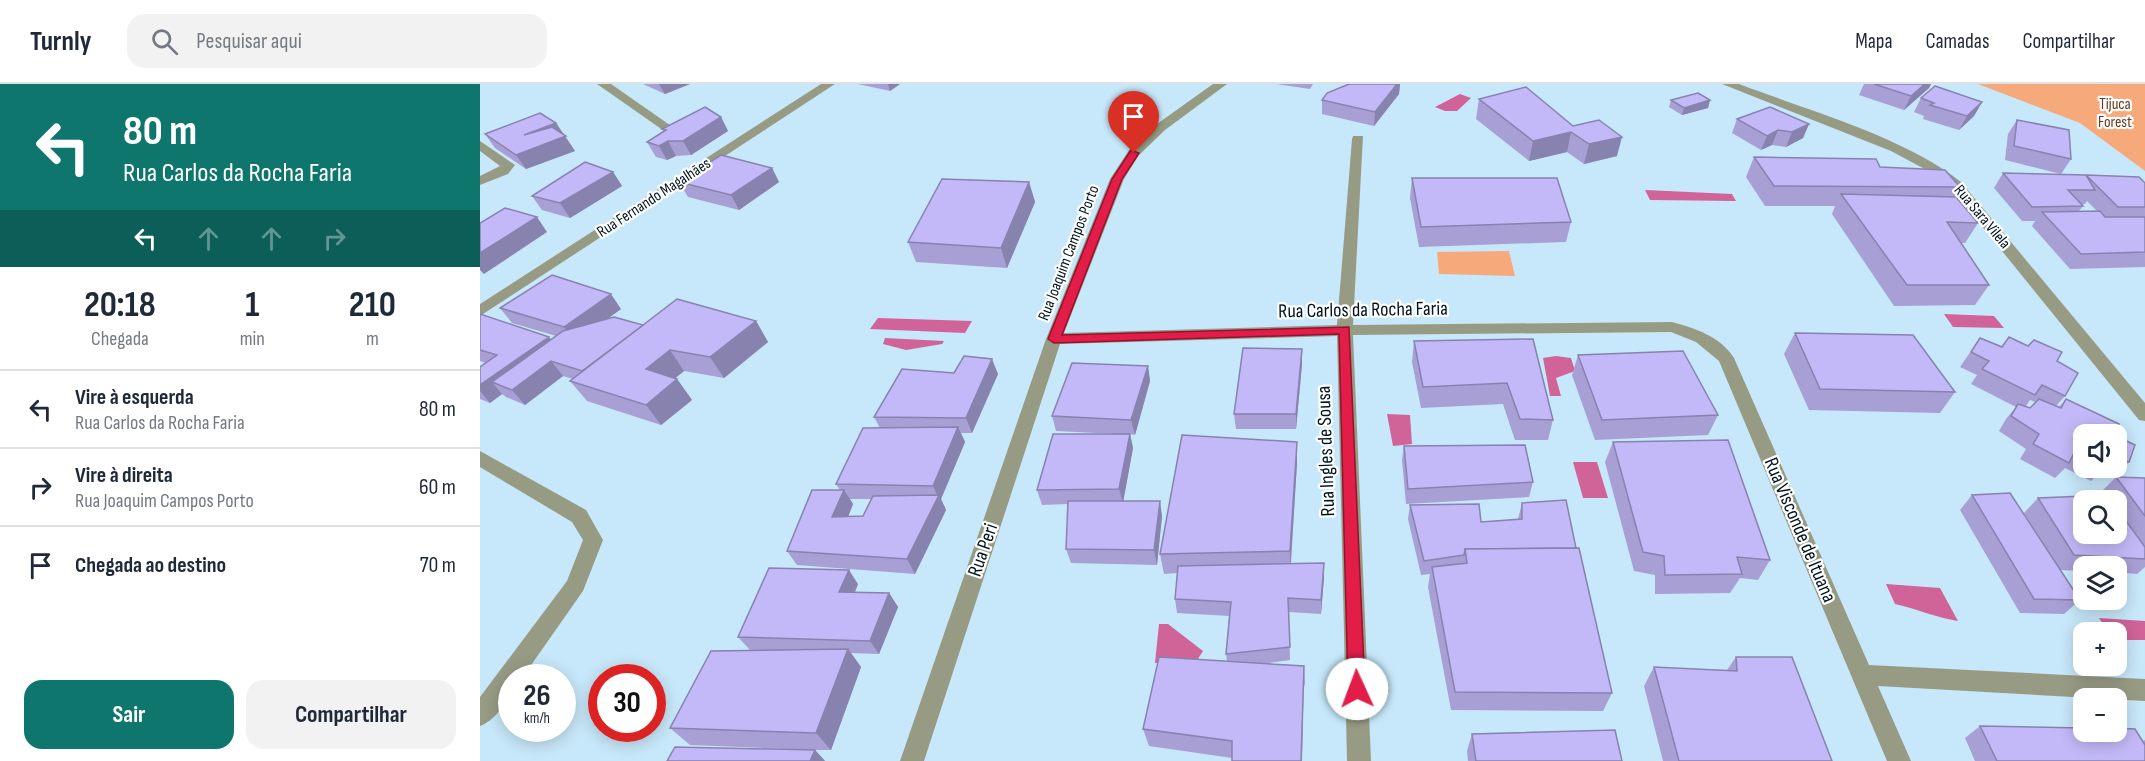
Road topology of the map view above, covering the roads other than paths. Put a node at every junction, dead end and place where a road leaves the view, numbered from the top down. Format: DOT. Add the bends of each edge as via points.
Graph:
graph roads {
  1 [pos="605,84"];
  2 [pos="829,84"];
  3 [pos="1221,84"];
  4 [pos="1728,84"];
  5 [pos="671,130"];
  6 [pos="1358,140"];
  7 [pos="480,146"];
  8 [pos="480,181"];
  9 [pos="480,311"];
  10 [pos="1672,327"];
  11 [pos="1345,330"];
  12 [pos="1054,339"];
  13 [pos="2145,415"];
  14 [pos="480,459"];
  15 [pos="1862,675"];
  16 [pos="2145,690"];
  17 [pos="480,715"];
  18 [pos="912,761"];
  19 [pos="1359,761"];
  20 [pos="1899,761"];
  1 -- 5 [label="street"];
  2 -- 9 [label="street, Rua Fernando Magalhães"];
  3 -- 12 [label="street, Rua Joaquim Campos Porto" via="1161,127 1134,153 1117,179"];
  4 -- 13 [label="street, Rua Sara Vilela" via="1896,148 1939,171 1956,185"];
  6 -- 11 [label="street, Rua Ingles de Sousa"];
  7 -- 8 [label="street" via="508,165"];
  10 -- 11 [label="street, Rua Carlos da Rocha Faria"];
  10 -- 15 [label="street, Rua Visconde de Ituana" via="1713,343 1726,358"];
  11 -- 12 [label="street, Rua Carlos da Rocha Faria"];
  11 -- 19 [label="street, Rua Ingles de Sousa"];
  12 -- 18 [label="street, Rua Peri"];
  14 -- 17 [label="street" via="579,516 593,540 576,585"];
  15 -- 16 [label="street"];
  15 -- 20 [label="street, Rua Visconde de Ituana"];
}
